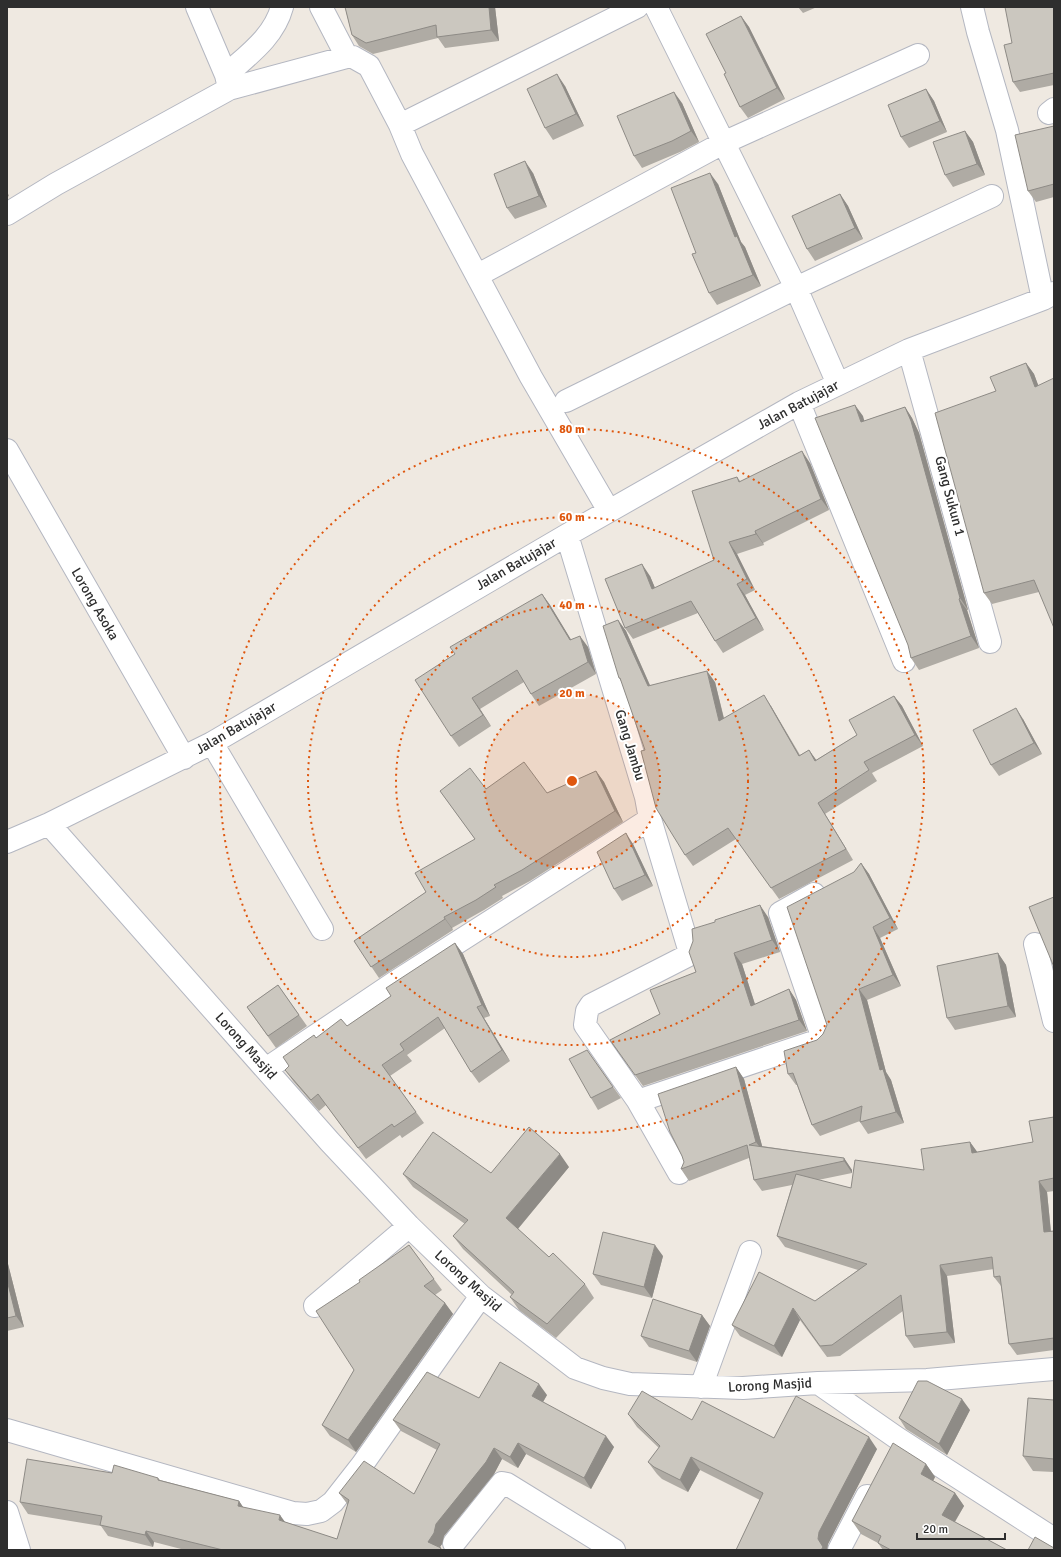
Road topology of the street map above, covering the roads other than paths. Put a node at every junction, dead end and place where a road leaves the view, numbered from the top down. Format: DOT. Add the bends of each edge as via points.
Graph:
graph roads {
  1 [pos="197,7"];
  2 [pos="282,7"];
  3 [pos="321,7"];
  4 [pos="637,7"];
  5 [pos="656,7"];
  6 [pos="972,7"];
  7 [pos="918,56"];
  8 [pos="347,57"];
  9 [pos="227,82"];
  10 [pos="400,125"];
  11 [pos="723,143"];
  12 [pos="992,196"];
  13 [pos="7,214"];
  14 [pos="478,275"];
  15 [pos="796,288"];
  16 [pos="1049,296"];
  17 [pos="909,350"];
  18 [pos="838,384"];
  19 [pos="566,401"];
  20 [pos="799,403"];
  21 [pos="7,450"];
  22 [pos="609,512"];
  23 [pos="567,535"];
  24 [pos="990,642"];
  25 [pos="904,661"];
  26 [pos="212,743"];
  27 [pos="184,758"];
  28 [pos="650,818"];
  29 [pos="49,824"];
  30 [pos="7,842"];
  31 [pos="829,886"];
  32 [pos="322,929"];
  33 [pos="1036,944"];
  34 [pos="1054,1021"];
  35 [pos="266,1068"];
  36 [pos="638,1101"];
  37 [pos="679,1173"];
  38 [pos="409,1226"];
  39 [pos="750,1252"];
  40 [pos="481,1296"];
  41 [pos="315,1306"];
  42 [pos="1054,1369"];
  43 [pos="818,1382"];
  44 [pos="701,1387"];
  45 [pos="7,1430"];
  46 [pos="897,1438"];
  47 [pos="886,1459"];
  48 [pos="876,1480"];
  49 [pos="7,1512"];
  50 [pos="1054,1539"];
  51 [pos="454,1543"];
  52 [pos="19,1550"];
  53 [pos="614,1550"];
  54 [pos="839,1550"];
  1 -- 9 [label="street"];
  2 -- 9 [label="street" via="267,36"];
  3 -- 8 [label="street"];
  4 -- 10 [label="street"];
  5 -- 11 [label="street"];
  6 -- 16 [label="street"];
  7 -- 11 [label="street"];
  8 -- 9 [label="street"];
  8 -- 10 [label="street" via="353,57 368,66"];
  9 -- 13 [label="street"];
  10 -- 14 [label="street" via="412,154"];
  11 -- 14 [label="street"];
  11 -- 15 [label="street"];
  12 -- 15 [label="street"];
  14 -- 22 [label="street" via="531,377"];
  15 -- 18 [label="street"];
  15 -- 19 [label="street"];
  16 -- 17 [label="street, Jalan Batujajar"];
  17 -- 18 [label="street, Jalan Batujajar"];
  17 -- 24 [label="street, Gang Sukun 1"];
  18 -- 20 [label="street, Jalan Batujajar"];
  20 -- 22 [label="street, Jalan Batujajar"];
  20 -- 25 [label="street"];
  21 -- 27 [label="street, Lorong Asoka"];
  22 -- 23 [label="street, Jalan Batujajar"];
  23 -- 26 [label="street, Jalan Batujajar"];
  23 -- 28 [label="street, Gang Jambu" via="646,797"];
  26 -- 27 [label="street, Jalan Batujajar"];
  26 -- 32 [label="street"];
  27 -- 29 [label="street, Jalan Batujajar"];
  28 -- 35 [label="street"];
  28 -- 36 [label="street, Gang Jambu" via="689,949 687,956 591,1005 587,1011 585,1025"];
  29 -- 30 [label="street, Jalan Batujajar"];
  29 -- 35 [label="street, Lorong Masjid"];
  31 -- 36 [label="street" via="780,914 822,1036 820,1040"];
  33 -- 34 [label="street"];
  35 -- 38 [label="street, Lorong Masjid" via="330,1142"];
  36 -- 37 [label="street"];
  38 -- 40 [label="street, Lorong Masjid"];
  38 -- 41 [label="street"];
  39 -- 44 [label="street"];
  40 -- 44 [label="street, Lorong Masjid" via="574,1368 630,1384"];
  40 -- 45 [label="street" via="362,1465 333,1502 321,1511 293,1513"];
  42 -- 43 [label="street, Lorong Masjid" via="927,1380"];
  43 -- 44 [label="street, Lorong Masjid" via="743,1388"];
  43 -- 46 [label="street"];
  46 -- 47 [label="street"];
  46 -- 50 [label="street"];
  48 -- 54 [label="street"];
  49 -- 52 [label="street"];
  51 -- 53 [label="street" via="502,1483"];
}
